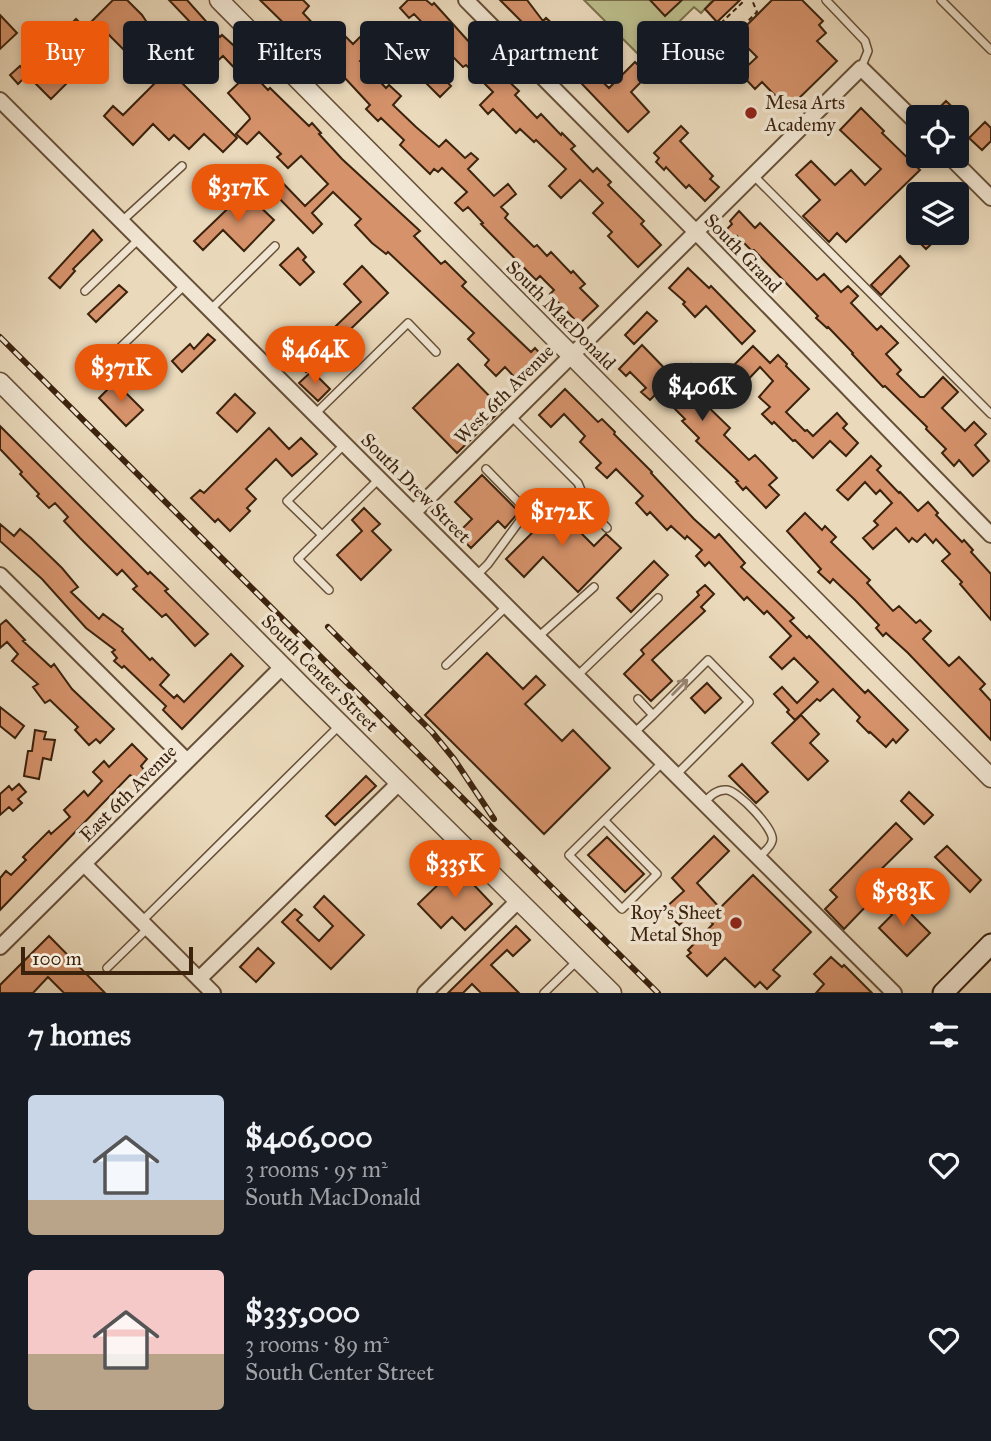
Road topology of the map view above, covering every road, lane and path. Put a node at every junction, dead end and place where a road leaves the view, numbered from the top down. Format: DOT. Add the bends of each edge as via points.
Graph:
graph roads {
  1 [pos="219,0"];
  2 [pos="466,0"];
  3 [pos="745,0"];
  4 [pos="752,0"];
  5 [pos="826,0"];
  6 [pos="941,0"];
  7 [pos="723,21"];
  8 [pos="748,21"];
  9 [pos="991,50"];
  10 [pos="861,68"];
  11 [pos="0,100"];
  12 [pos="906,112"];
  13 [pos="182,166"];
  14 [pos="961,168"];
  15 [pos="752,175"];
  16 [pos="991,198"];
  17 [pos="122,221"];
  18 [pos="695,231"];
  19 [pos="139,239"];
  20 [pos="275,246"];
  21 [pos="186,285"];
  22 [pos="85,291"];
  23 [pos="211,309"];
  24 [pos="436,352"];
  25 [pos="571,355"];
  26 [pos="101,366"];
  27 [pos="0,382"];
  28 [pos="315,414"];
  29 [pos="991,414"];
  30 [pos="511,415"];
  31 [pos="345,444"];
  32 [pos="486,469"];
  33 [pos="380,478"];
  34 [pos="414,512"];
  35 [pos="607,528"];
  36 [pos="322,535"];
  37 [pos="991,535"];
  38 [pos="0,575"];
  39 [pos="477,575"];
  40 [pos="594,587"];
  41 [pos="329,590"];
  42 [pos="658,598"];
  43 [pos="507,606"];
  44 [pos="538,636"];
  45 [pos="446,665"];
  46 [pos="283,666"];
  47 [pos="577,676"];
  48 [pos="638,699"];
  49 [pos="653,715"];
  50 [pos="341,724"];
  51 [pos="634,733"];
  52 [pos="187,761"];
  53 [pos="663,762"];
  54 [pos="676,775"];
  55 [pos="991,778"];
  56 [pos="400,782"];
  57 [pos="704,803"];
  58 [pos="604,821"];
  59 [pos="758,858"];
  60 [pos="84,864"];
  61 [pos="518,901"];
  62 [pos="144,925"];
  63 [pos="991,944"];
  64 [pos="0,947"];
  65 [pos="578,960"];
  66 [pos="107,968"];
  67 [pos="200,979"];
  68 [pos="213,993"];
  69 [pos="425,993"];
  70 [pos="544,993"];
  71 [pos="612,993"];
  72 [pos="894,993"];
  73 [pos="943,993"];
  1 -- 25 [label="street, South MacDonald"];
  2 -- 18 [label="street, South Grand"];
  3 -- 7 [label="path"];
  4 -- 8 [label="path" via="757,12"];
  5 -- 10 [label="lane" via="865,41"];
  6 -- 9 [label="lane"];
  10 -- 12 [label="street"];
  10 -- 15 [label="street, West 6th Avenue"];
  11 -- 17 [label="street, South Drew Street"];
  13 -- 17 [label="lane"];
  14 -- 16 [label="street"];
  15 -- 18 [label="street, West 6th Avenue"];
  15 -- 29 [label="lane"];
  17 -- 19 [label="street, South Drew Street"];
  18 -- 25 [label="street, West 6th Avenue"];
  18 -- 37 [label="street, South Grand"];
  19 -- 21 [label="street, South Drew Street"];
  19 -- 22 [label="lane"];
  20 -- 23 [label="lane"];
  21 -- 23 [label="street, South Drew Street"];
  21 -- 26 [label="lane"];
  23 -- 28 [label="street, South Drew Street"];
  24 -- 28 [label="lane" via="408,323"];
  25 -- 30 [label="street, West 6th Avenue"];
  25 -- 55 [label="street, South MacDonald"];
  27 -- 46 [label="street, South Center Street"];
  28 -- 31 [label="street, South Drew Street"];
  30 -- 34 [label="street, West 6th Avenue"];
  30 -- 35 [label="lane" via="578,483 589,509"];
  31 -- 33 [label="street, South Drew Street"];
  31 -- 36 [label="lane" via="287,501"];
  32 -- 39 [label="lane" via="527,511"];
  33 -- 34 [label="street, South Drew Street"];
  33 -- 36 [label="lane"];
  34 -- 39 [label="street, South Drew Street"];
  36 -- 41 [label="lane" via="298,559"];
  38 -- 52 [label="street"];
  39 -- 43 [label="street, South Drew Street"];
  40 -- 44 [label="lane"];
  42 -- 47 [label="lane"];
  43 -- 44 [label="street, South Drew Street"];
  43 -- 45 [label="lane"];
  44 -- 47 [label="street, South Drew Street"];
  46 -- 50 [label="street, South Center Street"];
  46 -- 52 [label="street, East 6th Avenue"];
  47 -- 51 [label="street, South Drew Street"];
  48 -- 49 [label="lane"];
  49 -- 51 [label="lane"];
  49 -- 54 [label="lane, one-way" via="708,660 749,702"];
  50 -- 56 [label="street, South Center Street"];
  50 -- 62 [label="lane"];
  51 -- 53 [label="street, South Drew Street"];
  52 -- 60 [label="street, East 6th Avenue"];
  53 -- 54 [label="street, South Drew Street"];
  53 -- 58 [label="lane"];
  54 -- 57 [label="street, South Drew Street"];
  56 -- 61 [label="street, South Center Street"];
  56 -- 67 [label="street"];
  57 -- 59 [label="street, South Drew Street"];
  57 -- 59 [label="lane" via="718,791 734,792 767,825 772,842"];
  58 -- 58 [label="lane" via="569,855 622,909 657,874"];
  59 -- 72 [label="street, South Drew Street"];
  60 -- 62 [label="street"];
  60 -- 64 [label="street, East 6th Avenue"];
  61 -- 65 [label="street, South Center Street"];
  61 -- 69 [label="street"];
  62 -- 66 [label="lane"];
  62 -- 67 [label="street"];
  63 -- 73 [label="main road"];
  65 -- 70 [label="lane"];
  65 -- 71 [label="street, South Center Street"];
  67 -- 68 [label="street"];
}
